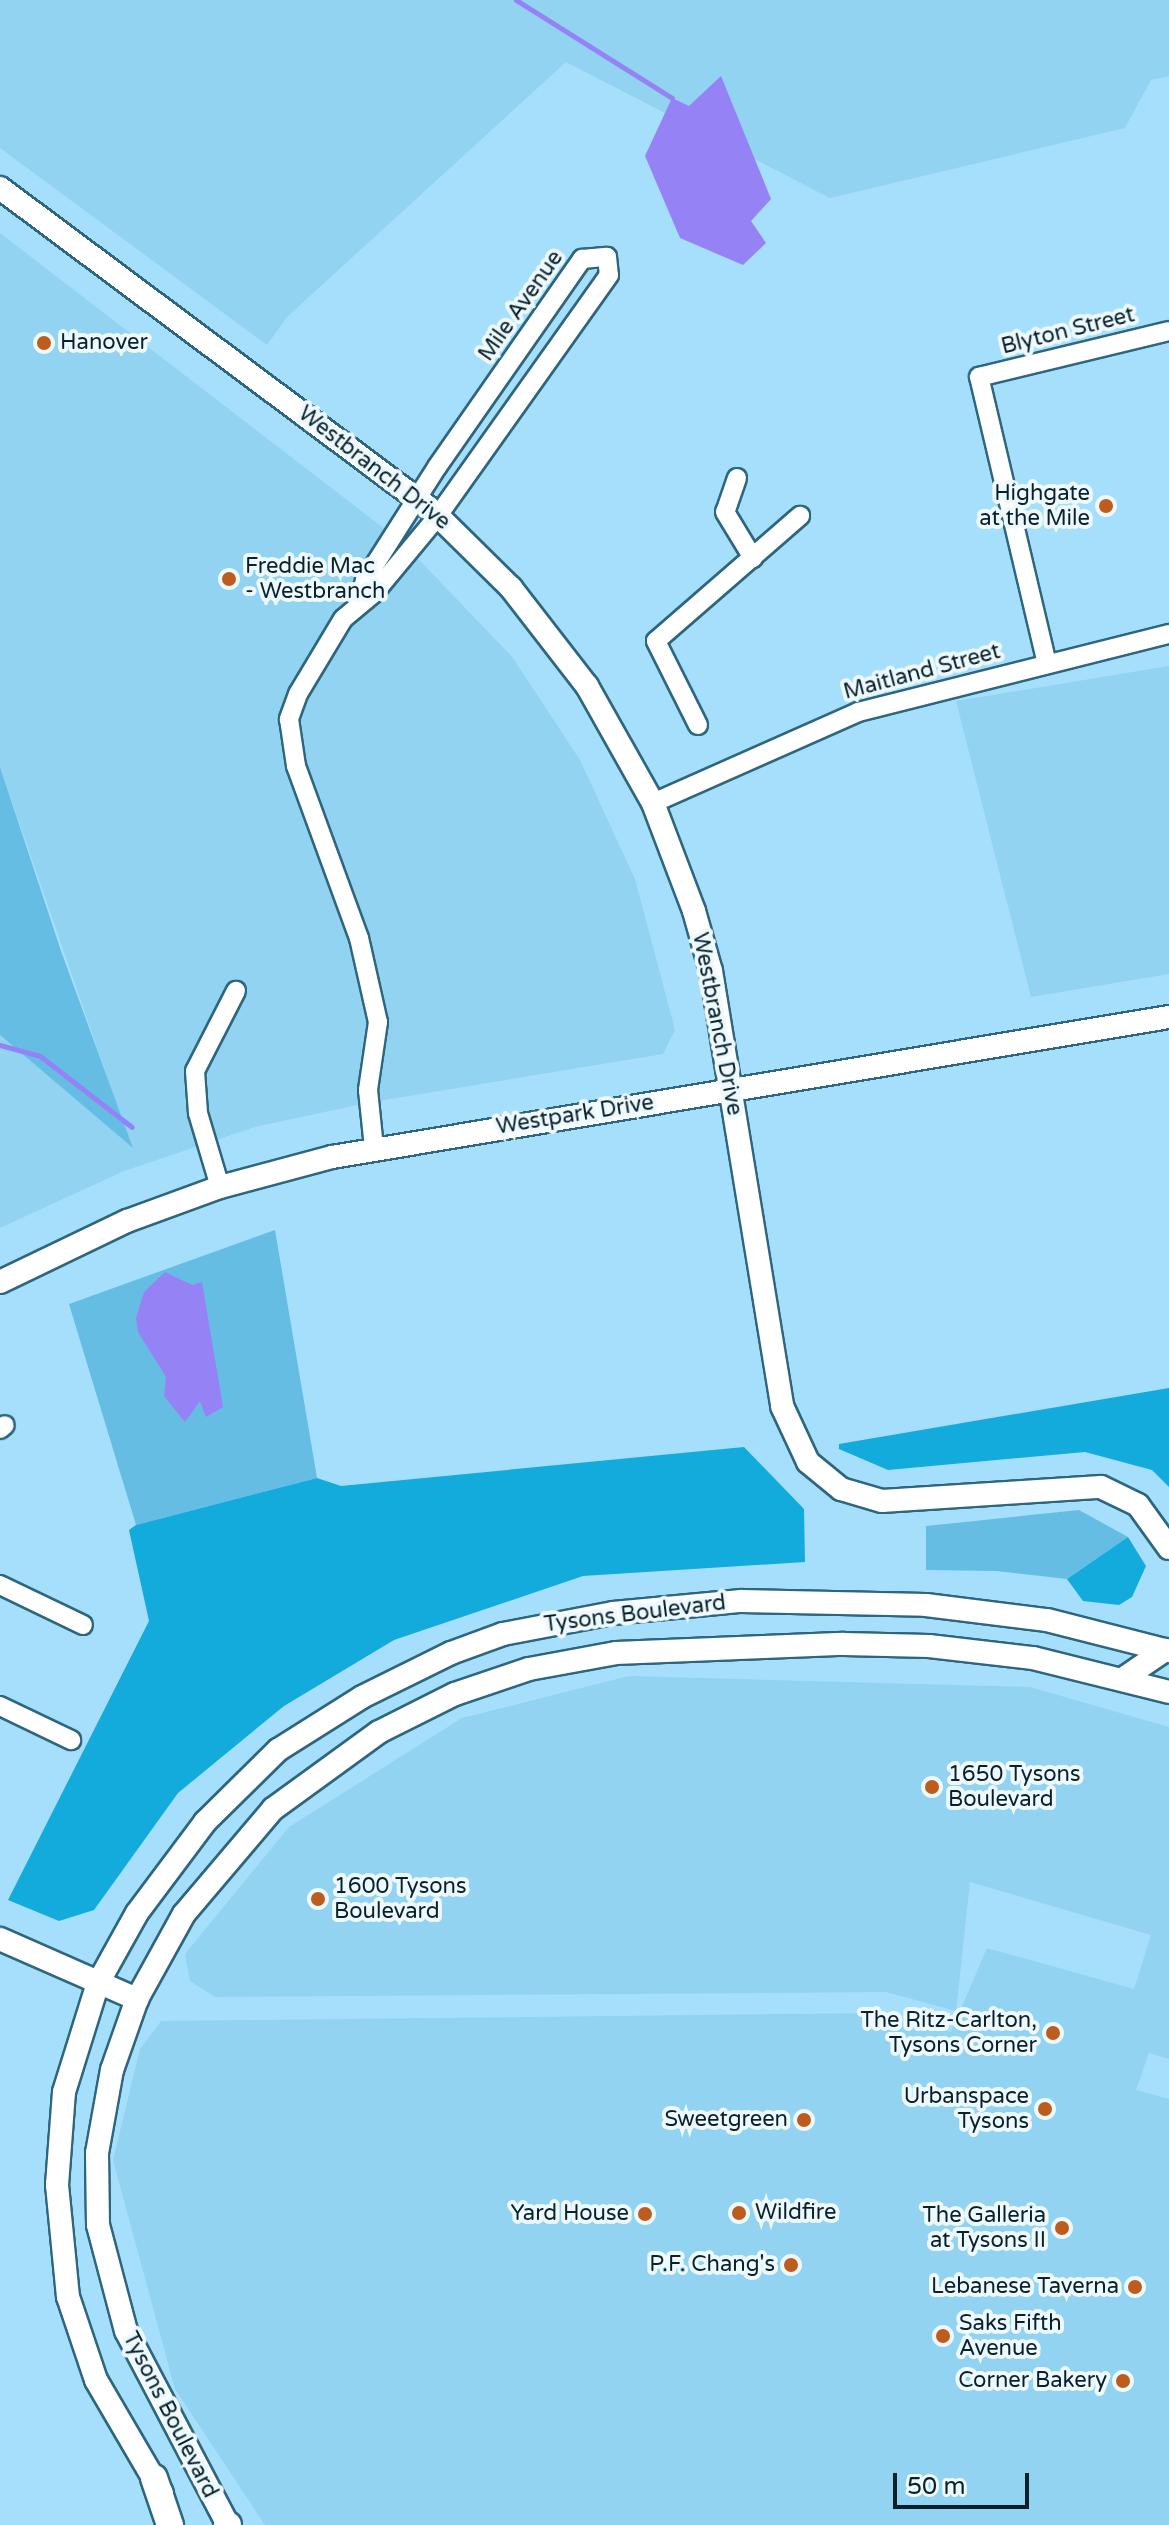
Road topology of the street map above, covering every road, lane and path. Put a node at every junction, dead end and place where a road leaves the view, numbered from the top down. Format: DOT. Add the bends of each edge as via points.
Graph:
graph roads {
  1 [pos="0,188"];
  2 [pos="1169,331"];
  3 [pos="737,478"];
  4 [pos="417,501"];
  5 [pos="438,516"];
  6 [pos="800,516"];
  7 [pos="753,558"];
  8 [pos="360,600"];
  9 [pos="1169,634"];
  10 [pos="1047,664"];
  11 [pos="698,725"];
  12 [pos="653,803"];
  13 [pos="236,991"];
  14 [pos="1169,1017"];
  15 [pos="730,1089"];
  16 [pos="374,1148"];
  17 [pos="220,1187"];
  18 [pos="0,1282"];
  19 [pos="1169,1548"];
  20 [pos="0,1585"];
  21 [pos="83,1625"];
  22 [pos="1168,1649"];
  23 [pos="1124,1678"];
  24 [pos="1169,1692"];
  25 [pos="0,1706"];
  26 [pos="71,1740"];
  27 [pos="0,1939"];
  28 [pos="98,1983"];
  29 [pos="137,1999"];
  30 [pos="154,2478"];
  31 [pos="170,2525"];
  32 [pos="181,2525"];
  33 [pos="228,2525"];
  1 -- 4 [label="street, Westbranch Drive"];
  2 -- 10 [label="street, Blyton Street" via="979,377"];
  3 -- 7 [label="street" via="725,512"];
  4 -- 5 [label="street, Westbranch Drive"];
  4 -- 5 [label="street, Mile Avenue" via="582,259 607,257 609,275"];
  4 -- 8 [label="street" via="365,580"];
  5 -- 8 [label="street" via="374,593"];
  5 -- 12 [label="street, Westbranch Drive" via="550,635 621,740"];
  6 -- 7 [label="street"];
  7 -- 11 [label="street" via="656,641"];
  8 -- 16 [label="street" via="298,694 289,737 359,938 378,1022 368,1090"];
  9 -- 10 [label="street, Maitland Street"];
  10 -- 12 [label="street, Maitland Street" via="858,712"];
  12 -- 15 [label="street, Westbranch Drive" via="711,971"];
  13 -- 17 [label="street" via="195,1071 198,1113"];
  14 -- 15 [label="street, Westpark Drive"];
  15 -- 16 [label="street, Westpark Drive"];
  15 -- 19 [label="street, Westbranch Drive" via="778,1389 808,1462 841,1489 882,1501 1101,1487 1138,1505"];
  16 -- 17 [label="street, Westpark Drive"];
  17 -- 18 [label="street, Westpark Drive" via="127,1221"];
  20 -- 21 [label="street"];
  22 -- 23 [label="street"];
  22 -- 28 [label="street, Tysons Boulevard" via="1047,1620 858,1602 671,1607 503,1634 414,1668 278,1750 174,1860"];
  23 -- 24 [label="street, Tysons Boulevard"];
  23 -- 29 [label="street, Tysons Boulevard" via="1033,1658 929,1646 844,1644 616,1653 529,1669 455,1694 379,1732 273,1809 184,1914"];
  25 -- 26 [label="street"];
  27 -- 28 [label="street"];
  28 -- 29 [label="street"];
  28 -- 30 [label="street, Tysons Boulevard" via="74,2050 59,2128 61,2261 96,2380"];
  29 -- 33 [label="street, Tysons Boulevard" via="109,2083 97,2153 98,2225 126,2331"];
  30 -- 31 [label="main road"];
  30 -- 32 [label="street, Tysons Boulevard"];
}
